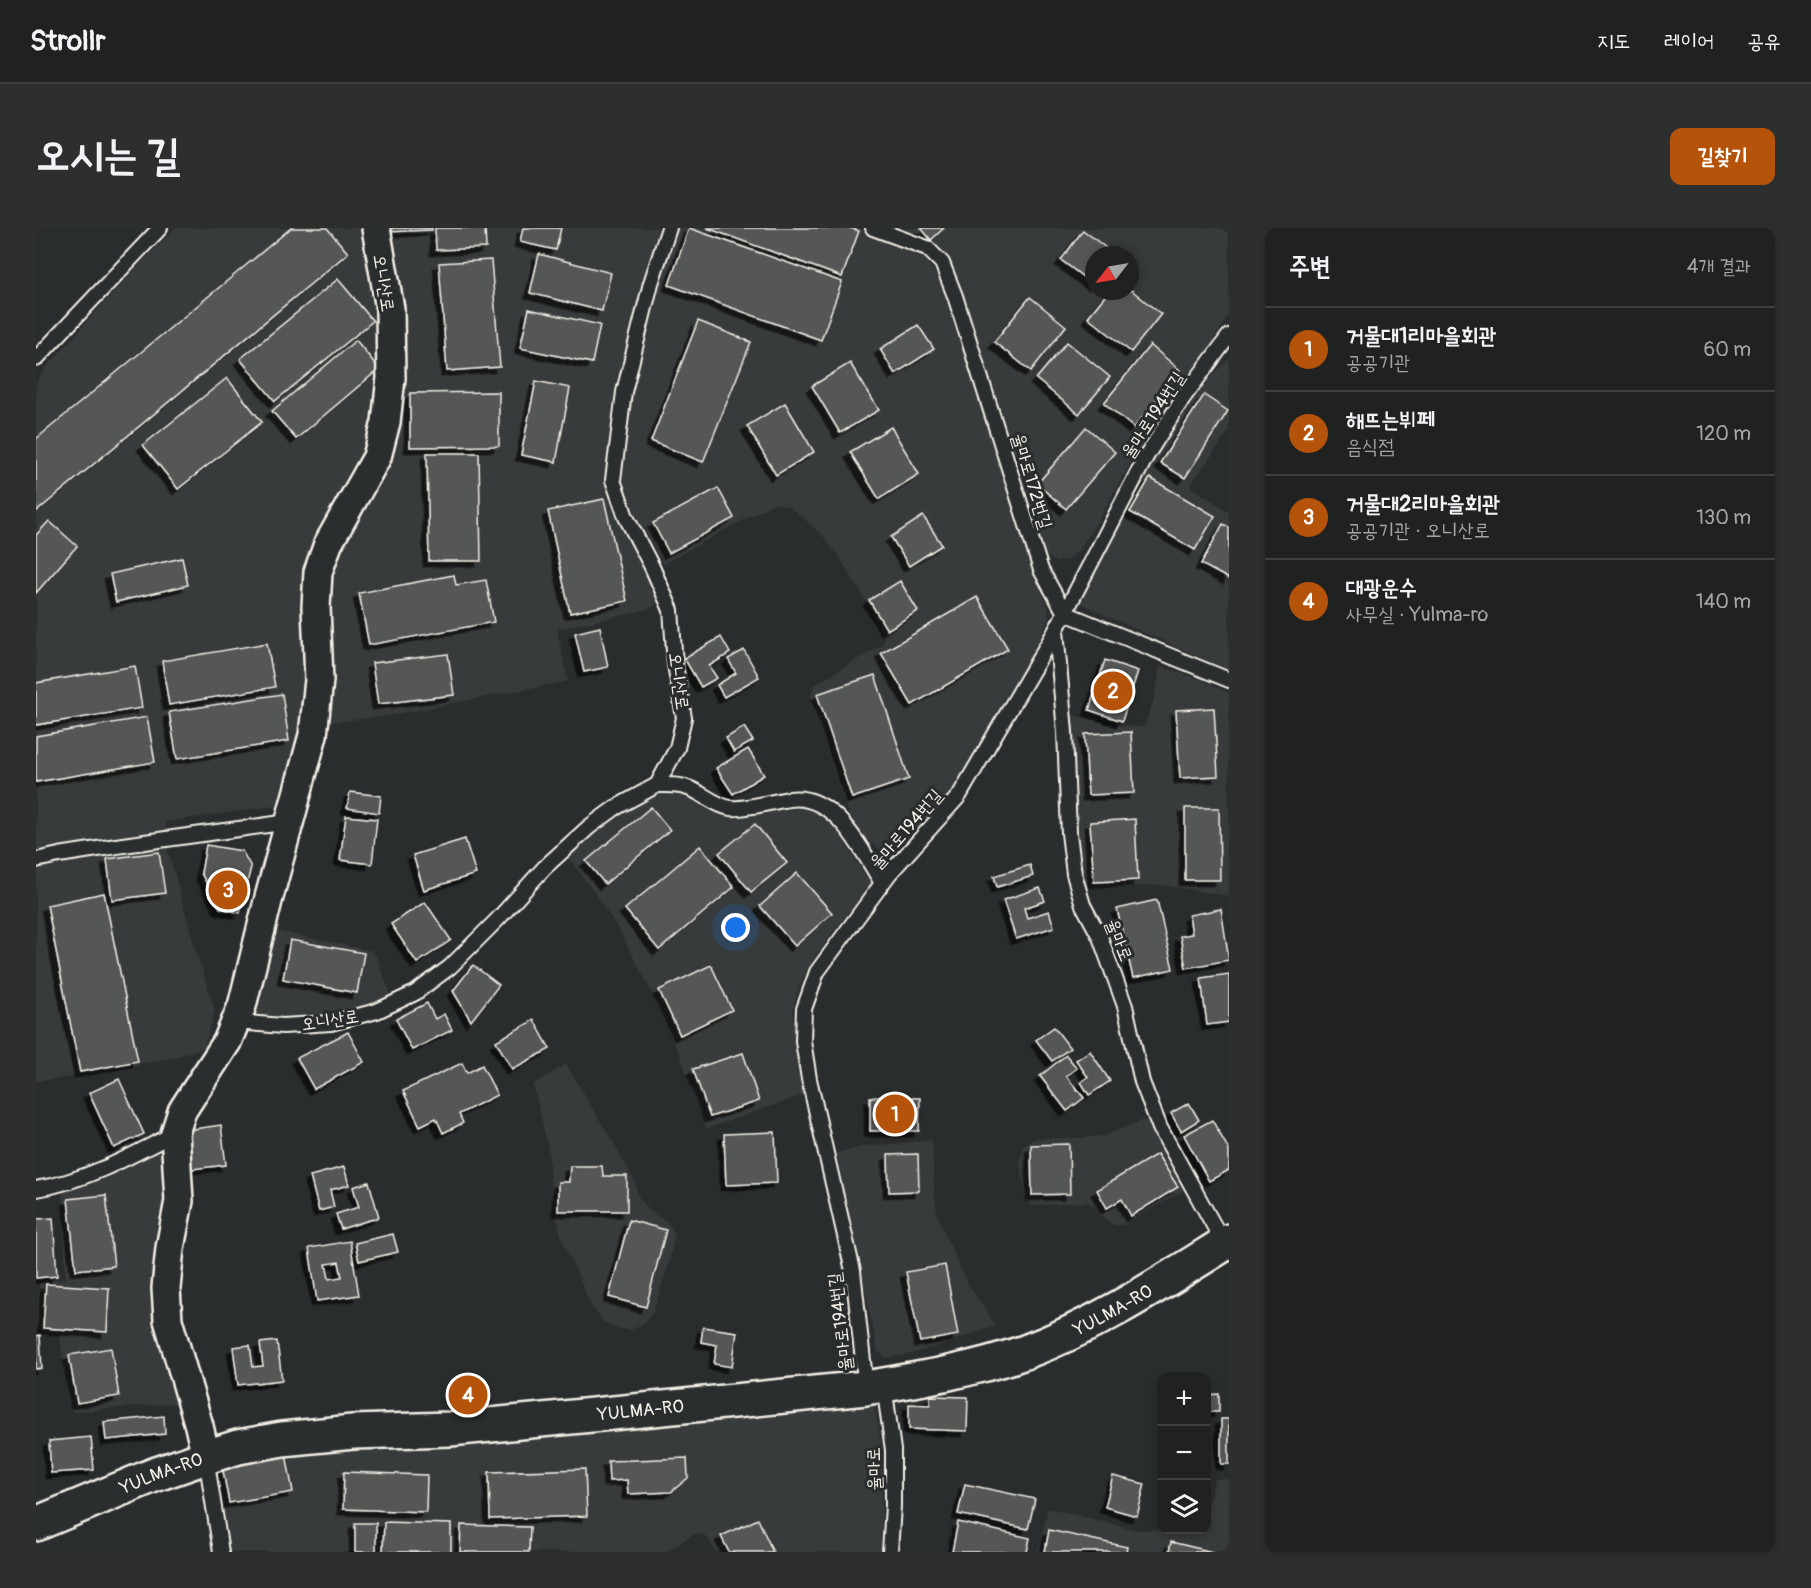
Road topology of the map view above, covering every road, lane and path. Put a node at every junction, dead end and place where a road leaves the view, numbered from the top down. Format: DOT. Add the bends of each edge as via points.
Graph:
graph roads {
  1 [pos="160,228"];
  2 [pos="376,228"];
  3 [pos="669,228"];
  4 [pos="873,228"];
  5 [pos="1228,338"];
  6 [pos="36,359"];
  7 [pos="1065,613"];
  8 [pos="1056,630"];
  9 [pos="1229,680"];
  10 [pos="657,785"];
  11 [pos="289,822"];
  12 [pos="36,860"];
  13 [pos="882,884"];
  14 [pos="236,1022"];
  15 [pos="176,1133"];
  16 [pos="36,1189"];
  17 [pos="1227,1242"];
  18 [pos="875,1387"];
  19 [pos="206,1457"];
  20 [pos="36,1524"];
  21 [pos="221,1552"];
  22 [pos="890,1552"];
  1 -- 6 [label="lane"];
  2 -- 11 [label="street, 오니산로" via="390,309 391,378 386,422 377,457 328,544 318,572 319,680 313,735"];
  3 -- 10 [label="lane, 오니산로" via="624,392 613,480 626,518 671,610 684,718 677,748"];
  4 -- 7 [label="lane, 율마로172번길" via="927,248 942,264 1041,570"];
  5 -- 7 [label="lane, 율마로194번길" via="1147,455"];
  7 -- 8 [label="lane, 율마로194번길"];
  7 -- 9 [label="lane"];
  8 -- 13 [label="lane, 율마로194번길" via="959,796"];
  8 -- 17 [label="lane, 율마로" via="1074,874 1125,1006 1142,1082 1160,1128"];
  10 -- 13 [label="lane" via="687,787 712,802 732,808 793,798 814,801 835,816 853,837"];
  10 -- 14 [label="lane, 오니산로" via="589,827 545,867 450,967 415,993 376,1011 331,1023 283,1026"];
  11 -- 12 [label="lane"];
  11 -- 14 [label="street, 오니산로"];
  13 -- 18 [label="lane, 율마로194번길" via="816,972 804,1009 809,1079"];
  14 -- 15 [label="street, 오니산로" via="182,1111"];
  15 -- 16 [label="lane" via="116,1164"];
  15 -- 19 [label="street, 오니산로" via="179,1201 166,1288 168,1320"];
  17 -- 18 [label="street, YULMA-RO" via="1126,1302 1025,1352"];
  18 -- 19 [label="street, YULMA-RO" via="450,1429 282,1439"];
  18 -- 22 [label="lane, 율마로" via="893,1450"];
  19 -- 20 [label="street, YULMA-RO"];
  19 -- 21 [label="lane"];
}
